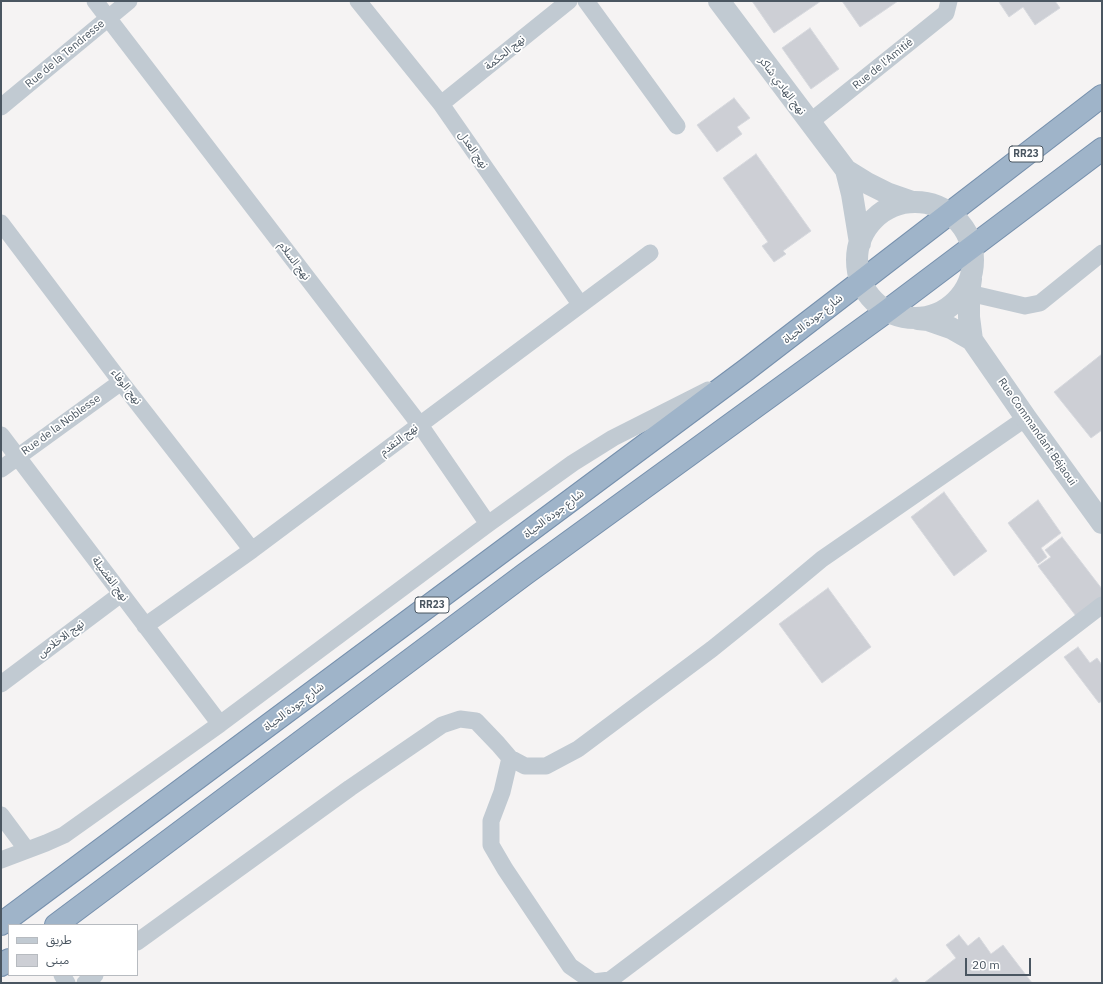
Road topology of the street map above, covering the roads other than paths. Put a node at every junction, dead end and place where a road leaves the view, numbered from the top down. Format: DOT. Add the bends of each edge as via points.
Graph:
graph roads {
  1 [pos="95,1"];
  2 [pos="129,1"];
  3 [pos="358,1"];
  4 [pos="569,1"];
  5 [pos="586,1"];
  6 [pos="719,1"];
  7 [pos="949,1"];
  8 [pos="108,18"];
  9 [pos="1102,84"];
  10 [pos="1102,96"];
  11 [pos="441,104"];
  12 [pos="1,107"];
  13 [pos="1079,113"];
  14 [pos="810,122"];
  15 [pos="677,126"];
  16 [pos="1099,152"];
  17 [pos="846,170"];
  18 [pos="912,202"];
  19 [pos="949,213"];
  20 [pos="1,223"];
  21 [pos="860,243"];
  22 [pos="972,248"];
  23 [pos="650,253"];
  24 [pos="1102,253"];
  25 [pos="973,270"];
  26 [pos="861,281"];
  27 [pos="969,293"];
  28 [pos="580,304"];
  29 [pos="896,314"];
  30 [pos="972,340"];
  31 [pos="746,370"];
  32 [pos="121,382"];
  33 [pos="1026,418"];
  34 [pos="420,425"];
  35 [pos="1,435"];
  36 [pos="18,457"];
  37 [pos="1,469"];
  38 [pos="1102,523"];
  39 [pos="488,524"];
  40 [pos="252,550"];
  41 [pos="121,594"];
  42 [pos="1102,605"];
  43 [pos="145,626"];
  44 [pos="1,684"];
  45 [pos="220,724"];
  46 [pos="510,758"];
  47 [pos="1,815"];
  48 [pos="27,850"];
  49 [pos="1,860"];
  50 [pos="1,924"];
  51 [pos="57,924"];
  52 [pos="138,941"];
  53 [pos="94,976"];
  54 [pos="85,983"];
  1 -- 8 [label="street, نهج السلام"];
  2 -- 8 [label="street, Rue de la Tendresse"];
  3 -- 11 [label="street, نهج العدل"];
  4 -- 11 [label="street, نهج الحكمة"];
  5 -- 15 [label="street"];
  6 -- 14 [label="street, نهج الهادي شاكر"];
  7 -- 14 [label="street, Rue de l'Amitié" via="946,13"];
  8 -- 12 [label="street, Rue de la Tendresse"];
  8 -- 34 [label="street, نهج السلام"];
  9 -- 13 [label="street"];
  10 -- 13 [label="highway, شارع جودة الحياة / RR23"];
  11 -- 28 [label="street, نهج العدل"];
  13 -- 19 [label="highway, شارع جودة الحياة / RR23"];
  14 -- 17 [label="street, نهج الهادي شاكر"];
  16 -- 22 [label="highway, RR23"];
  17 -- 18 [label="street" via="889,194"];
  17 -- 21 [label="street"];
  18 -- 19 [label="street" via="931,204"];
  18 -- 21 [label="street" via="895,206 880,214 868,227"];
  19 -- 22 [label="street" via="964,228"];
  19 -- 26 [label="highway, شارع جودة الحياة / RR23"];
  20 -- 32 [label="street, نهج الوفاء"];
  21 -- 26 [label="street" via="857,262"];
  22 -- 25 [label="street"];
  22 -- 29 [label="highway, RR23"];
  23 -- 28 [label="street, نهج التقدم"];
  24 -- 27 [label="street" via="1040,304 1026,306"];
  25 -- 27 [label="street"];
  25 -- 29 [label="street" via="964,292 948,308 928,317"];
  26 -- 29 [label="street" via="872,298"];
  26 -- 31 [label="highway, شارع جودة الحياة / RR23"];
  27 -- 30 [label="street"];
  28 -- 34 [label="street, نهج التقدم"];
  29 -- 30 [label="street" via="928,320 951,328"];
  29 -- 51 [label="highway, RR23" via="524,574"];
  30 -- 33 [label="street, Rue Commandant Béjaoui"];
  31 -- 39 [label="street" via="613,438 573,463"];
  31 -- 50 [label="highway, شارع جودة الحياة / RR23"];
  32 -- 36 [label="street, Rue de la Noblesse"];
  32 -- 40 [label="street, نهج الوفاء"];
  33 -- 38 [label="street, Rue Commandant Béjaoui"];
  33 -- 46 [label="street" via="822,559 712,649 578,748 546,766 525,766"];
  34 -- 39 [label="street, نهج السلام"];
  34 -- 40 [label="street, نهج التقدم"];
  35 -- 36 [label="street, نهج الفضيلة"];
  36 -- 37 [label="street, Rue de la Noblesse"];
  36 -- 41 [label="street, نهج الفضيلة"];
  39 -- 45 [label="street"];
  40 -- 43 [label="street, نهج التقدم"];
  41 -- 43 [label="street, نهج الفضيلة"];
  41 -- 44 [label="street, نهج الاخلاص"];
  42 -- 46 [label="street" via="821,822 610,980 593,982 570,966 491,844 491,821 502,792"];
  43 -- 45 [label="street, نهج الفضيلة"];
  45 -- 48 [label="street" via="64,835"];
  46 -- 52 [label="street" via="476,721 460,719 442,725"];
  47 -- 48 [label="street"];
  48 -- 49 [label="street"];
  53 -- 54 [label="street"];
}
